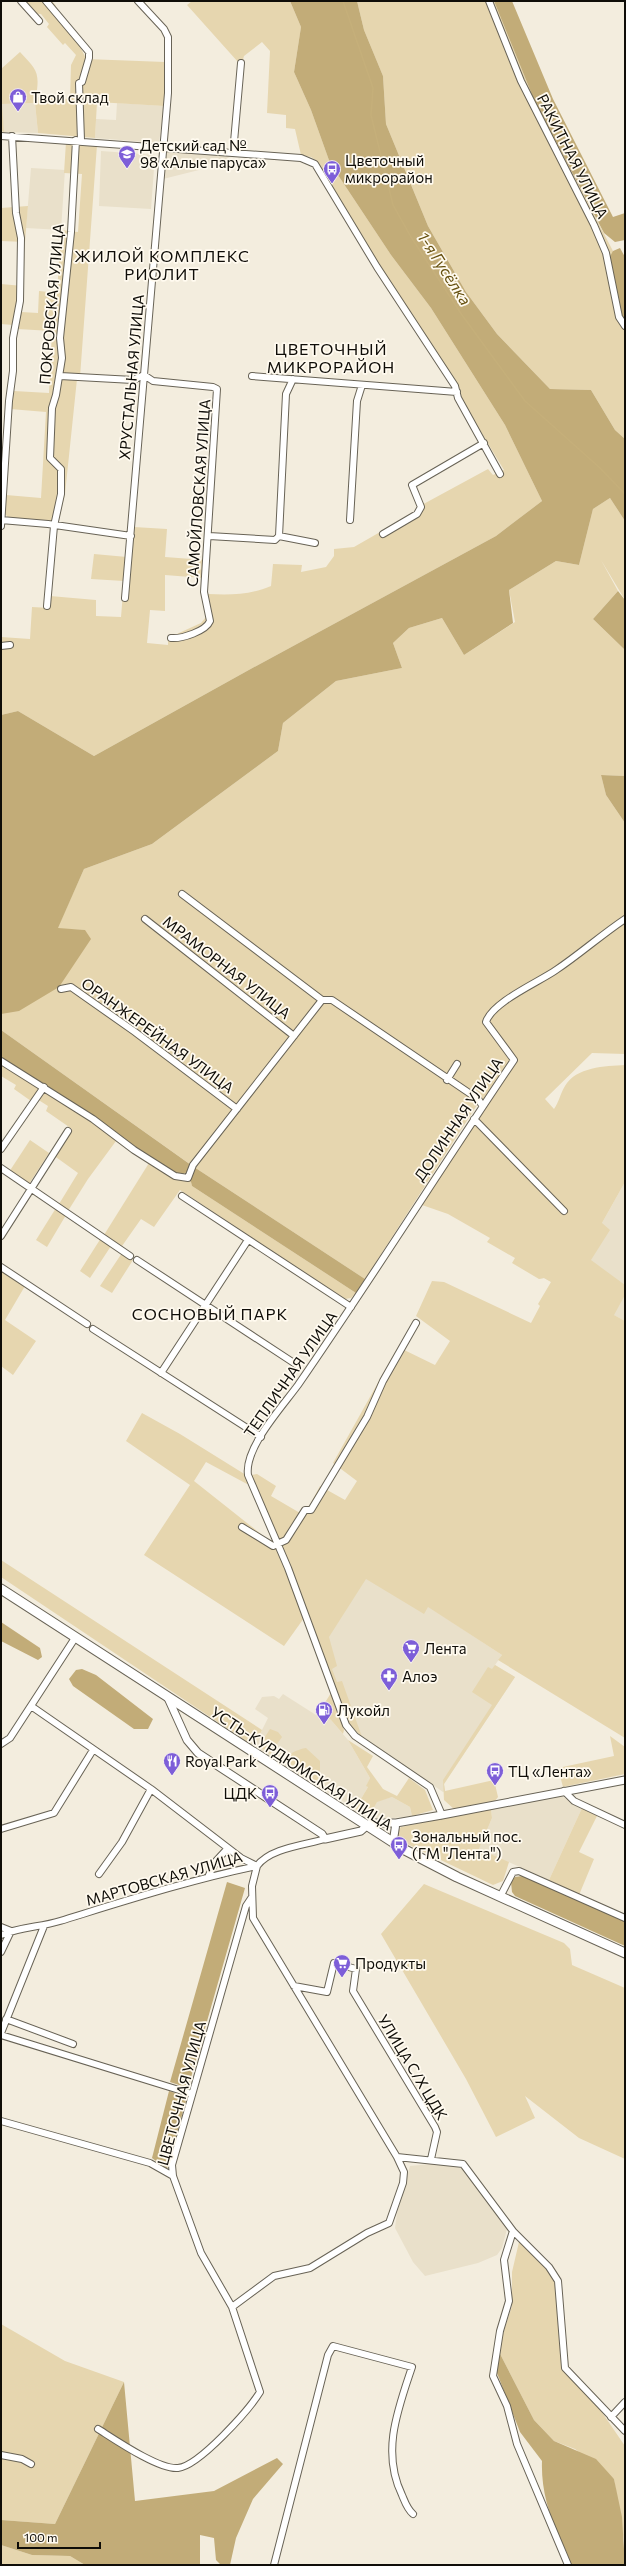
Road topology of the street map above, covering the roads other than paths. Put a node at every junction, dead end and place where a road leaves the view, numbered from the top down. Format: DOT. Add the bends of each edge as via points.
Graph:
graph roads {
  1 [pos="21,1"];
  2 [pos="46,1"];
  3 [pos="138,1"];
  4 [pos="489,1"];
  5 [pos="38,21"];
  6 [pos="240,63"];
  7 [pos="1,136"];
  8 [pos="12,136"];
  9 [pos="78,140"];
  10 [pos="162,147"];
  11 [pos="233,153"];
  12 [pos="625,326"];
  13 [pos="144,375"];
  14 [pos="60,376"];
  15 [pos="252,376"];
  16 [pos="293,379"];
  17 [pos="362,385"];
  18 [pos="457,392"];
  19 [pos="1,400"];
  20 [pos="9,401"];
  21 [pos="484,443"];
  22 [pos="500,474"];
  23 [pos="350,520"];
  24 [pos="1,522"];
  25 [pos="54,526"];
  26 [pos="383,534"];
  27 [pos="131,536"];
  28 [pos="210,536"];
  29 [pos="279,536"];
  30 [pos="314,543"];
  31 [pos="125,598"];
  32 [pos="47,606"];
  33 [pos="171,638"];
  34 [pos="10,645"];
  35 [pos="1,646"];
  36 [pos="182,894"];
  37 [pos="144,919"];
  38 [pos="625,920"];
  39 [pos="61,989"];
  40 [pos="322,1000"];
  41 [pos="294,1036"];
  42 [pos="1,1061"];
  43 [pos="456,1064"];
  44 [pos="447,1080"];
  45 [pos="44,1087"];
  46 [pos="482,1105"];
  47 [pos="237,1109"];
  48 [pos="474,1119"];
  49 [pos="68,1131"];
  50 [pos="1,1149"];
  51 [pos="1,1168"];
  52 [pos="30,1189"];
  53 [pos="182,1196"];
  54 [pos="564,1211"];
  55 [pos="1,1236"];
  56 [pos="248,1240"];
  57 [pos="130,1256"];
  58 [pos="137,1260"];
  59 [pos="1,1267"];
  60 [pos="357,1298"];
  61 [pos="205,1305"];
  62 [pos="351,1307"];
  63 [pos="416,1323"];
  64 [pos="87,1324"];
  65 [pos="93,1329"];
  66 [pos="297,1365"];
  67 [pos="161,1373"];
  68 [pos="261,1437"];
  69 [pos="242,1528"];
  70 [pos="278,1545"];
  71 [pos="1,1589"];
  72 [pos="75,1638"];
  73 [pos="168,1698"];
  74 [pos="31,1706"];
  75 [pos="1,1744"];
  76 [pos="93,1750"];
  77 [pos="625,1780"];
  78 [pos="150,1789"];
  79 [pos="564,1791"];
  80 [pos="442,1815"];
  81 [pos="396,1823"];
  82 [pos="625,1825"];
  83 [pos="366,1826"];
  84 [pos="1,1829"];
  85 [pos="325,1839"];
  86 [pos="393,1843"];
  87 [pos="228,1848"];
  88 [pos="257,1866"];
  89 [pos="99,1874"];
  90 [pos="209,1876"];
  91 [pos="252,1897"];
  92 [pos="500,1897"];
  93 [pos="625,1918"];
  94 [pos="44,1926"];
  95 [pos="1,1927"];
  96 [pos="11,1930"];
  97 [pos="1,1935"];
  98 [pos="1,1952"];
  99 [pos="625,1952"];
  100 [pos="294,1986"];
  101 [pos="6,2019"];
  102 [pos="1,2034"];
  103 [pos="73,2044"];
  104 [pos="192,2094"];
  105 [pos="1,2121"];
  106 [pos="396,2157"];
  107 [pos="430,2159"];
  108 [pos="173,2176"];
  109 [pos="513,2231"];
  110 [pos="232,2307"];
  111 [pos="625,2402"];
  112 [pos="611,2417"];
  113 [pos="98,2429"];
  114 [pos="625,2432"];
  115 [pos="1,2455"];
  116 [pos="31,2464"];
  117 [pos="412,2514"];
  118 [pos="274,2565"];
  119 [pos="568,2565"];
  1 -- 5 [label="street"];
  2 -- 9 [label="street, ПОКРОВСКАЯ УЛИЦА" via="89,52 82,82 79,83"];
  3 -- 10 [label="street, ХРУСТАЛЬНАЯ УЛИЦА" via="164,29 168,37 168,93"];
  4 -- 12 [label="street, РАКИТНАЯ УЛИЦА" via="521,81 602,244 619,317"];
  6 -- 11 [label="street"];
  7 -- 8 [label="street"];
  8 -- 9 [label="street"];
  8 -- 20 [label="street" via="16,213 21,238 20,301 13,338 13,371"];
  9 -- 10 [label="street"];
  9 -- 14 [label="street, ПОКРОВСКАЯ УЛИЦА" via="71,232 62,302"];
  10 -- 11 [label="street"];
  10 -- 13 [label="street, ХРУСТАЛЬНАЯ УЛИЦА"];
  11 -- 18 [label="street" via="301,158 315,164 377,268"];
  13 -- 14 [label="street" via="133,380"];
  13 -- 27 [label="street, ХРУСТАЛЬНАЯ УЛИЦА"];
  13 -- 28 [label="street, САМОЙЛОВСКАЯ УЛИЦА" via="153,381 217,389"];
  14 -- 25 [label="street, ПОКРОВСКАЯ УЛИЦА" via="49,433 50,458 61,468 61,494"];
  15 -- 16 [label="street"];
  16 -- 17 [label="street"];
  16 -- 29 [label="street" via="286,394"];
  17 -- 18 [label="street"];
  17 -- 23 [label="street" via="357,401"];
  18 -- 21 [label="street"];
  19 -- 20 [label="street"];
  20 -- 24 [label="street"];
  21 -- 22 [label="street"];
  21 -- 26 [label="street" via="412,485 421,507 417,514"];
  24 -- 25 [label="street"];
  25 -- 27 [label="street"];
  25 -- 32 [label="street, ПОКРОВСКАЯ УЛИЦА"];
  27 -- 31 [label="street, ХРУСТАЛЬНАЯ УЛИЦА"];
  28 -- 29 [label="street" via="275,540"];
  28 -- 33 [label="street, САМОЙЛОВСКАЯ УЛИЦА" via="204,592 210,621 205,628"];
  29 -- 30 [label="street"];
  34 -- 35 [label="street"];
  36 -- 40 [label="street"];
  37 -- 41 [label="street, МРАМОРНАЯ УЛИЦА"];
  38 -- 46 [label="street, ДОЛИННАЯ УЛИЦА" via="488,1015 486,1022 514,1060"];
  39 -- 47 [label="street, ОРАНЖЕРЕЙНАЯ УЛИЦА" via="71,987"];
  40 -- 41 [label="street"];
  40 -- 44 [label="street" via="332,1000"];
  41 -- 47 [label="street"];
  42 -- 45 [label="street"];
  43 -- 44 [label="street"];
  44 -- 46 [label="street" via="478,1099"];
  45 -- 47 [label="street" via="175,1176 188,1178 193,1165"];
  45 -- 50 [label="street"];
  46 -- 48 [label="street, ДОЛИННАЯ УЛИЦА"];
  48 -- 54 [label="street"];
  48 -- 60 [label="street, ДОЛИННАЯ УЛИЦА"];
  49 -- 52 [label="street"];
  51 -- 52 [label="street"];
  52 -- 55 [label="street"];
  52 -- 57 [label="street"];
  53 -- 56 [label="street"];
  56 -- 61 [label="street"];
  56 -- 62 [label="street"];
  58 -- 61 [label="street"];
  59 -- 64 [label="street"];
  60 -- 62 [label="street, ТЕПЛИЧНАЯ УЛИЦА"];
  61 -- 66 [label="street"];
  61 -- 67 [label="street"];
  62 -- 68 [label="street, ТЕПЛИЧНАЯ УЛИЦА"];
  63 -- 70 [label="street" via="383,1381 367,1417 311,1510 305,1510 286,1540"];
  65 -- 67 [label="street"];
  67 -- 68 [label="street"];
  68 -- 70 [label="street, ТЕПЛИЧНАЯ УЛИЦА" via="250,1455 248,1475"];
  69 -- 70 [label="street" via="273,1546"];
  70 -- 80 [label="street" via="340,1713 350,1731 430,1787"];
  71 -- 72 [label="main road, УСТЬ-КУРДЮМСКАЯ УЛИЦА"];
  72 -- 73 [label="main road, УСТЬ-КУРДЮМСКАЯ УЛИЦА"];
  72 -- 74 [label="street"];
  73 -- 83 [label="main road, УСТЬ-КУРДЮМСКАЯ УЛИЦА"];
  73 -- 85 [label="street" via="187,1740 195,1750 322,1834"];
  74 -- 75 [label="street" via="10,1738"];
  74 -- 76 [label="street"];
  76 -- 78 [label="street"];
  76 -- 84 [label="street" via="54,1813"];
  77 -- 79 [label="street, МАРТОВСКАЯ УЛИЦА"];
  78 -- 87 [label="street"];
  78 -- 89 [label="street" via="122,1842"];
  79 -- 80 [label="street, МАРТОВСКАЯ УЛИЦА"];
  79 -- 82 [label="street" via="574,1801"];
  80 -- 81 [label="street, МАРТОВСКАЯ УЛИЦА"];
  81 -- 83 [label="street, МАРТОВСКАЯ УЛИЦА" via="370,1823"];
  81 -- 86 [label="street"];
  83 -- 85 [label="street, МАРТОВСКАЯ УЛИЦА" via="361,1831"];
  83 -- 86 [label="main road, УСТЬ-КУРДЮМСКАЯ УЛИЦА"];
  85 -- 88 [label="street, МАРТОВСКАЯ УЛИЦА" via="275,1854 260,1861"];
  86 -- 92 [label="main road, УСТЬ-КУРДЮМСКАЯ УЛИЦА"];
  87 -- 88 [label="street"];
  87 -- 90 [label="street" via="216,1861"];
  88 -- 90 [label="street, МАРТОВСКАЯ УЛИЦА"];
  88 -- 91 [label="street"];
  90 -- 94 [label="street, МАРТОВСКАЯ УЛИЦА"];
  91 -- 100 [label="street" via="253,1918"];
  91 -- 104 [label="street, ЦВЕТОЧНАЯ УЛИЦА" via="246,1906"];
  92 -- 93 [label="street" via="513,1872 519,1871"];
  92 -- 99 [label="main road, УСТЬ-КУРДЮМСКАЯ УЛИЦА"];
  94 -- 96 [label="street, МАРТОВСКАЯ УЛИЦА"];
  94 -- 101 [label="street"];
  95 -- 96 [label="street"];
  96 -- 97 [label="street"];
  96 -- 98 [label="street"];
  100 -- 106 [label="street"];
  100 -- 107 [label="street, УЛИЦА С/Х ЦДК" via="327,1992 334,1963 356,1969 353,1991 435,2127"];
  101 -- 102 [label="street"];
  101 -- 103 [label="street"];
  102 -- 104 [label="street"];
  104 -- 108 [label="street, ЦВЕТОЧНАЯ УЛИЦА" via="172,2165"];
  105 -- 108 [label="street" via="150,2163"];
  106 -- 107 [label="street"];
  106 -- 110 [label="street" via="404,2172 403,2183 389,2223 367,2233 310,2268 274,2276"];
  107 -- 109 [label="street" via="463,2164 467,2167"];
  108 -- 110 [label="street, ЦВЕТОЧНАЯ УЛИЦА" via="201,2253"];
  109 -- 112 [label="street" via="549,2267 558,2281 565,2368"];
  109 -- 119 [label="street" via="504,2260 509,2301 500,2331 493,2376"];
  110 -- 113 [label="street, ЦВЕТОЧНАЯ УЛИЦА" via="260,2392 220,2440 186,2466 176,2469 138,2455"];
  111 -- 112 [label="street"];
  112 -- 114 [label="street"];
  115 -- 116 [label="street" via="22,2459"];
  117 -- 118 [label="street" via="394,2479 391,2453 396,2415 412,2367 333,2346 328,2355"];
}
